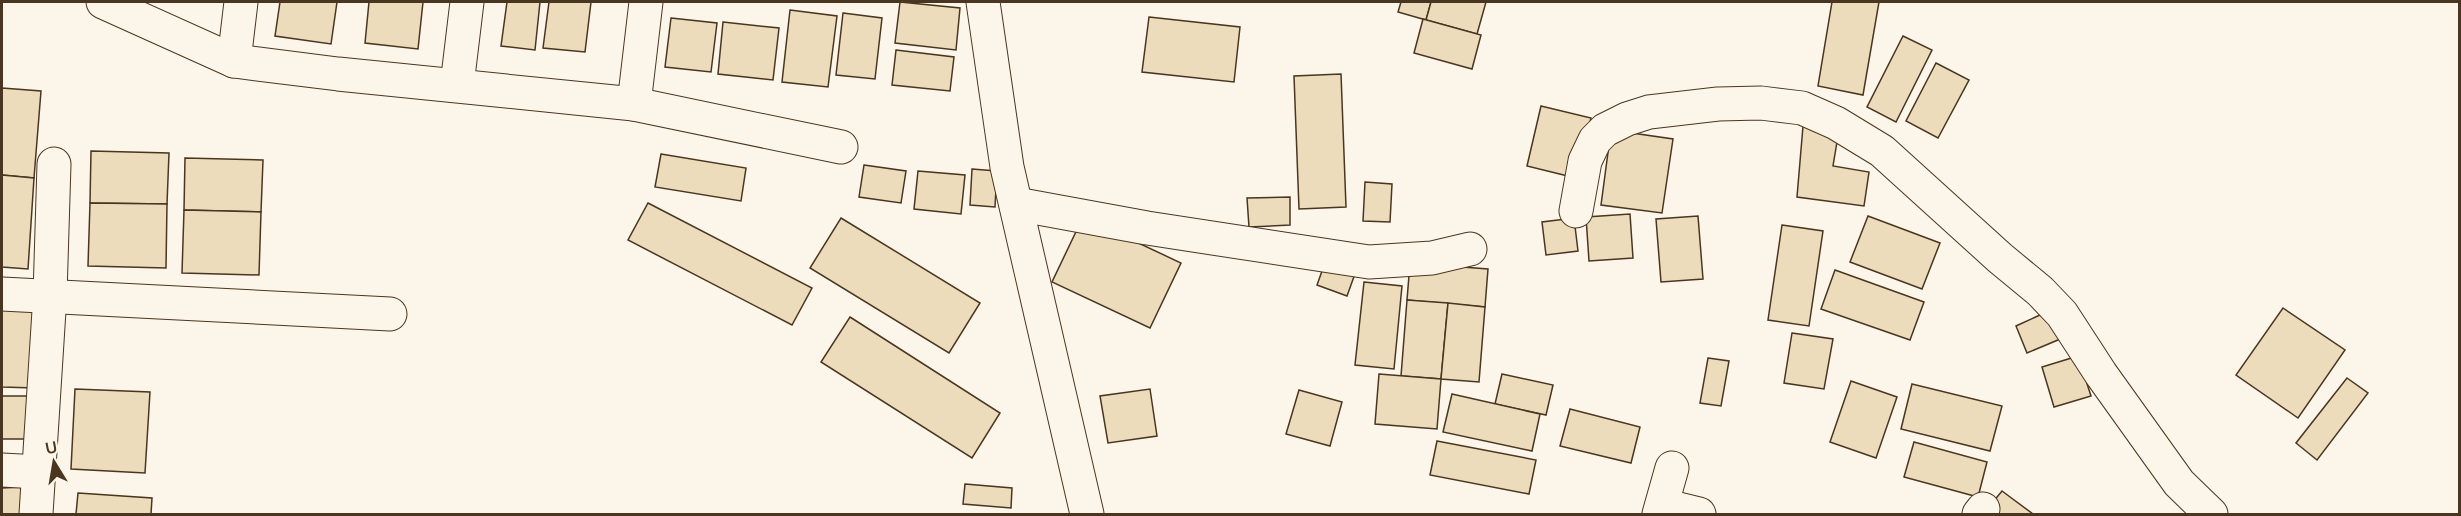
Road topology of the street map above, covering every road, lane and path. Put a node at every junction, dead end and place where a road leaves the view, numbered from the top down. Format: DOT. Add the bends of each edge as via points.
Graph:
graph roads {
  1 [pos="103,2"];
  2 [pos="241,2"];
  3 [pos="467,2"];
  4 [pos="646,2"];
  5 [pos="983,2"];
  6 [pos="234,61"];
  7 [pos="457,85"];
  8 [pos="634,104"];
  9 [pos="841,147"];
  10 [pos="54,164"];
  11 [pos="1016,204"];
  12 [pos="1576,212"];
  13 [pos="1470,249"];
  14 [pos="2,294"];
  15 [pos="50,295"];
  16 [pos="390,314"];
  17 [pos="1672,468"];
  18 [pos="2,470"];
  19 [pos="39,472"];
  20 [pos="1660,510"];
  21 [pos="36,514"];
  22 [pos="1087,514"];
  23 [pos="1699,514"];
  24 [pos="2211,514"];
  1 -- 6 [label="street"];
  2 -- 6 [label="street"];
  3 -- 7 [label="street"];
  4 -- 8 [label="street"];
  5 -- 11 [label="street"];
  6 -- 7 [label="street"];
  7 -- 8 [label="street"];
  8 -- 9 [label="street"];
  10 -- 15 [label="street"];
  11 -- 13 [label="street" via="1369,262 1432,258"];
  11 -- 22 [label="street"];
  12 -- 24 [label="street" via="1586,160 1595,140 1627,118 1672,109 1761,103 1802,108 1836,123 1882,151 2040,291 2062,314 2179,483"];
  14 -- 15 [label="street"];
  15 -- 16 [label="street"];
  15 -- 19 [label="street"];
  17 -- 20 [label="street"];
  18 -- 19 [label="street"];
  19 -- 21 [label="street"];
  20 -- 23 [label="street"];
}
